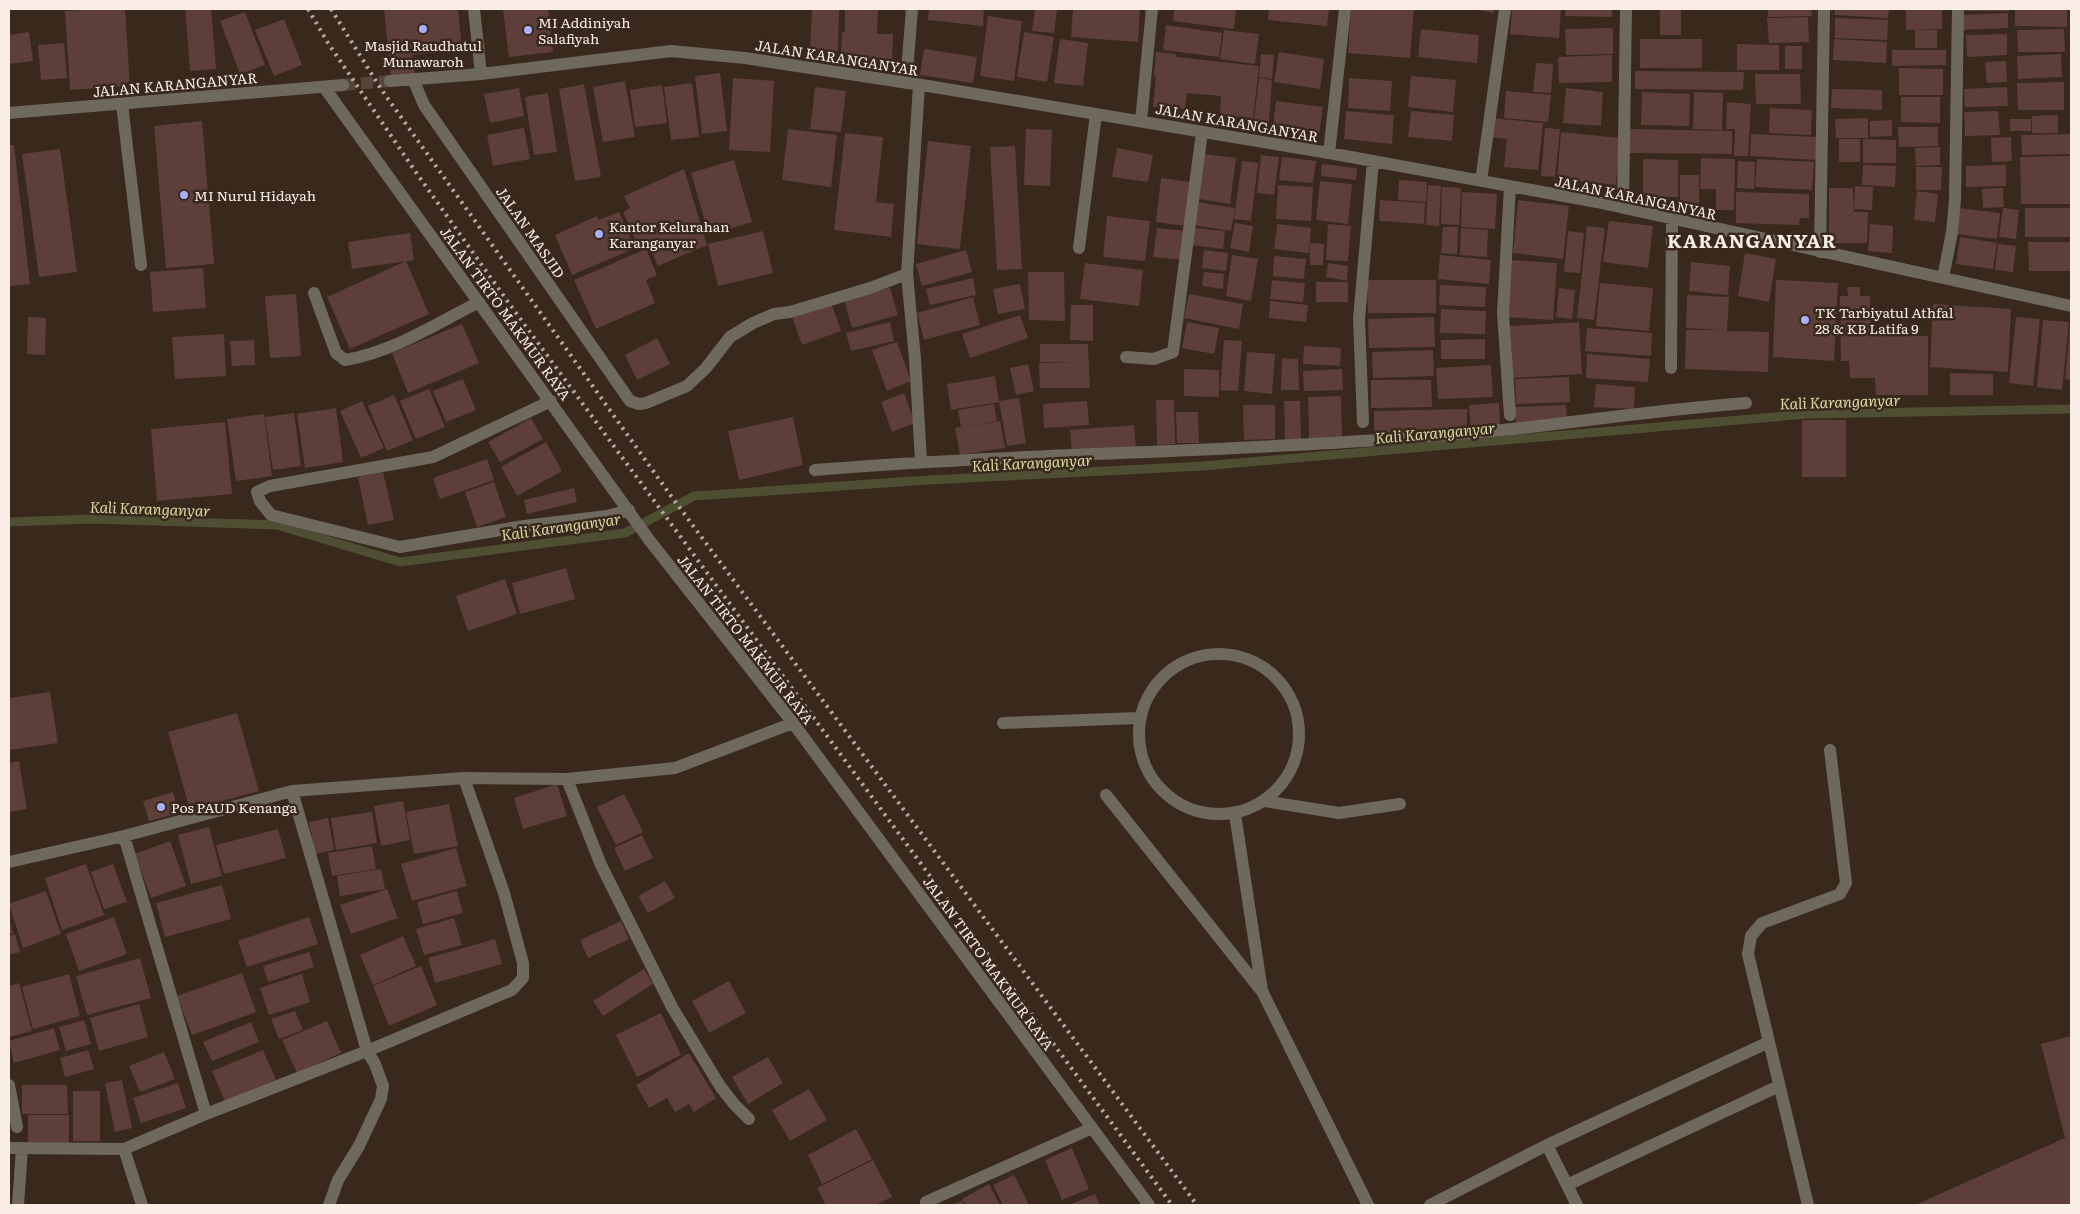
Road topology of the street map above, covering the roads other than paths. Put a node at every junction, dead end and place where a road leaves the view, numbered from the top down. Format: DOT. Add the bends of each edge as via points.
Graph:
graph roads {
  1 [pos="474,9"];
  2 [pos="912,9"];
  3 [pos="1152,9"];
  4 [pos="1346,9"];
  5 [pos="1506,9"];
  6 [pos="1626,9"];
  7 [pos="1824,9"];
  8 [pos="1958,9"];
  9 [pos="481,74"];
  10 [pos="413,78"];
  11 [pos="390,81"];
  12 [pos="912,84"];
  13 [pos="343,85"];
  14 [pos="324,87"];
  15 [pos="122,104"];
  16 [pos="9,113"];
  17 [pos="1096,114"];
  18 [pos="1142,121"];
  19 [pos="1202,132"];
  20 [pos="1329,153"];
  21 [pos="1373,161"];
  22 [pos="1481,181"];
  23 [pos="1510,186"];
  24 [pos="1623,208"];
  25 [pos="1672,219"];
  26 [pos="1079,248"];
  27 [pos="1820,252"];
  28 [pos="142,266"];
  29 [pos="907,274"];
  30 [pos="1943,278"];
  31 [pos="314,293"];
  32 [pos="479,302"];
  33 [pos="2071,306"];
  34 [pos="1126,356"];
  35 [pos="1671,368"];
  36 [pos="551,401"];
  37 [pos="1746,403"];
  38 [pos="1510,415"];
  39 [pos="1363,422"];
  40 [pos="921,462"];
  41 [pos="815,470"];
  42 [pos="631,513"];
  43 [pos="1139,718"];
  44 [pos="793,723"];
  45 [pos="1003,723"];
  46 [pos="1830,750"];
  47 [pos="464,778"];
  48 [pos="567,779"];
  49 [pos="292,791"];
  50 [pos="1106,795"];
  51 [pos="1264,801"];
  52 [pos="1400,804"];
  53 [pos="1235,814"];
  54 [pos="124,836"];
  55 [pos="9,862"];
  56 [pos="1262,991"];
  57 [pos="1769,1042"];
  58 [pos="367,1051"];
  59 [pos="9,1085"];
  60 [pos="1779,1086"];
  61 [pos="206,1114"];
  62 [pos="749,1119"];
  63 [pos="17,1127"];
  64 [pos="1092,1128"];
  65 [pos="1547,1145"];
  66 [pos="9,1148"];
  67 [pos="22,1149"];
  68 [pos="124,1149"];
  69 [pos="1567,1185"];
  70 [pos="926,1202"];
  71 [pos="18,1205"];
  72 [pos="142,1205"];
  73 [pos="329,1205"];
  74 [pos="1149,1205"];
  75 [pos="1368,1205"];
  76 [pos="1430,1205"];
  77 [pos="1577,1205"];
  78 [pos="1808,1205"];
  1 -- 9 [label="street"];
  2 -- 12 [label="street"];
  3 -- 18 [label="street"];
  4 -- 20 [label="street"];
  5 -- 22 [label="street"];
  6 -- 24 [label="street"];
  7 -- 27 [label="street"];
  8 -- 30 [label="street" via="1955,199"];
  9 -- 10 [label="street, JALAN KARANGANYAR"];
  9 -- 12 [label="street, JALAN KARANGANYAR" via="671,51 745,58"];
  10 -- 11 [label="street, JALAN KARANGANYAR"];
  10 -- 29 [label="street, JALAN MASJID" via="424,105 630,401 646,403 687,386 730,337 753,323"];
  12 -- 17 [label="street, JALAN KARANGANYAR"];
  12 -- 29 [label="street"];
  13 -- 14 [label="street, JALAN KARANGANYAR"];
  14 -- 15 [label="street, JALAN KARANGANYAR"];
  14 -- 32 [label="street, JALAN TIRTO MAKMUR RAYA"];
  15 -- 16 [label="street, JALAN KARANGANYAR"];
  15 -- 28 [label="street"];
  17 -- 18 [label="street, JALAN KARANGANYAR"];
  17 -- 26 [label="street"];
  18 -- 19 [label="street, JALAN KARANGANYAR"];
  19 -- 20 [label="street, JALAN KARANGANYAR"];
  19 -- 34 [label="street" via="1173,352 1154,359"];
  20 -- 21 [label="street, JALAN KARANGANYAR"];
  21 -- 22 [label="street, JALAN KARANGANYAR"];
  21 -- 39 [label="street" via="1359,320"];
  22 -- 23 [label="street, JALAN KARANGANYAR"];
  23 -- 24 [label="street, JALAN KARANGANYAR"];
  23 -- 38 [label="street" via="1503,313"];
  24 -- 25 [label="street, JALAN KARANGANYAR"];
  25 -- 27 [label="street, JALAN KARANGANYAR"];
  25 -- 35 [label="street"];
  27 -- 30 [label="street, JALAN KARANGANYAR"];
  29 -- 40 [label="street"];
  30 -- 33 [label="street, JALAN KARANGANYAR"];
  31 -- 32 [label="street" via="336,354 345,360 395,345"];
  32 -- 36 [label="street, JALAN TIRTO MAKMUR RAYA"];
  36 -- 42 [label="street, JALAN TIRTO MAKMUR RAYA"];
  36 -- 42 [label="street" via="434,457 270,486 257,492 272,515 400,547 524,526"];
  37 -- 40 [label="street" via="1511,429 1363,441"];
  40 -- 41 [label="street"];
  42 -- 44 [label="street, JALAN TIRTO MAKMUR RAYA"];
  43 -- 45 [label="street"];
  43 -- 51 [label="street" via="1151,689 1173,667 1202,654 1234,654 1263,666 1286,689 1298,718 1298,750 1286,779"];
  43 -- 53 [label="street" via="1140,750 1152,780 1174,802 1204,814"];
  44 -- 48 [label="street" via="675,768"];
  44 -- 64 [label="street, JALAN TIRTO MAKMUR RAYA"];
  46 -- 57 [label="street" via="1846,883 1840,894 1762,924 1751,936 1748,954"];
  47 -- 48 [label="street"];
  47 -- 49 [label="street"];
  47 -- 58 [label="street" via="504,893 523,963 523,978 512,990"];
  48 -- 62 [label="street" via="601,865 672,1007 720,1086"];
  49 -- 54 [label="street"];
  49 -- 58 [label="street"];
  50 -- 56 [label="street"];
  51 -- 52 [label="street" via="1339,813"];
  51 -- 53 [label="street"];
  53 -- 56 [label="street"];
  54 -- 55 [label="street"];
  54 -- 61 [label="street"];
  56 -- 75 [label="street"];
  57 -- 60 [label="street"];
  57 -- 65 [label="street"];
  58 -- 61 [label="street"];
  58 -- 73 [label="street" via="383,1086 380,1099 359,1146 338,1180"];
  59 -- 63 [label="street"];
  60 -- 69 [label="street"];
  60 -- 78 [label="street"];
  61 -- 68 [label="street"];
  64 -- 70 [label="street"];
  64 -- 74 [label="street, JALAN TIRTO MAKMUR RAYA"];
  65 -- 69 [label="street"];
  65 -- 76 [label="street"];
  66 -- 67 [label="street"];
  67 -- 68 [label="street"];
  67 -- 71 [label="street"];
  68 -- 72 [label="street"];
  69 -- 77 [label="street"];
}
